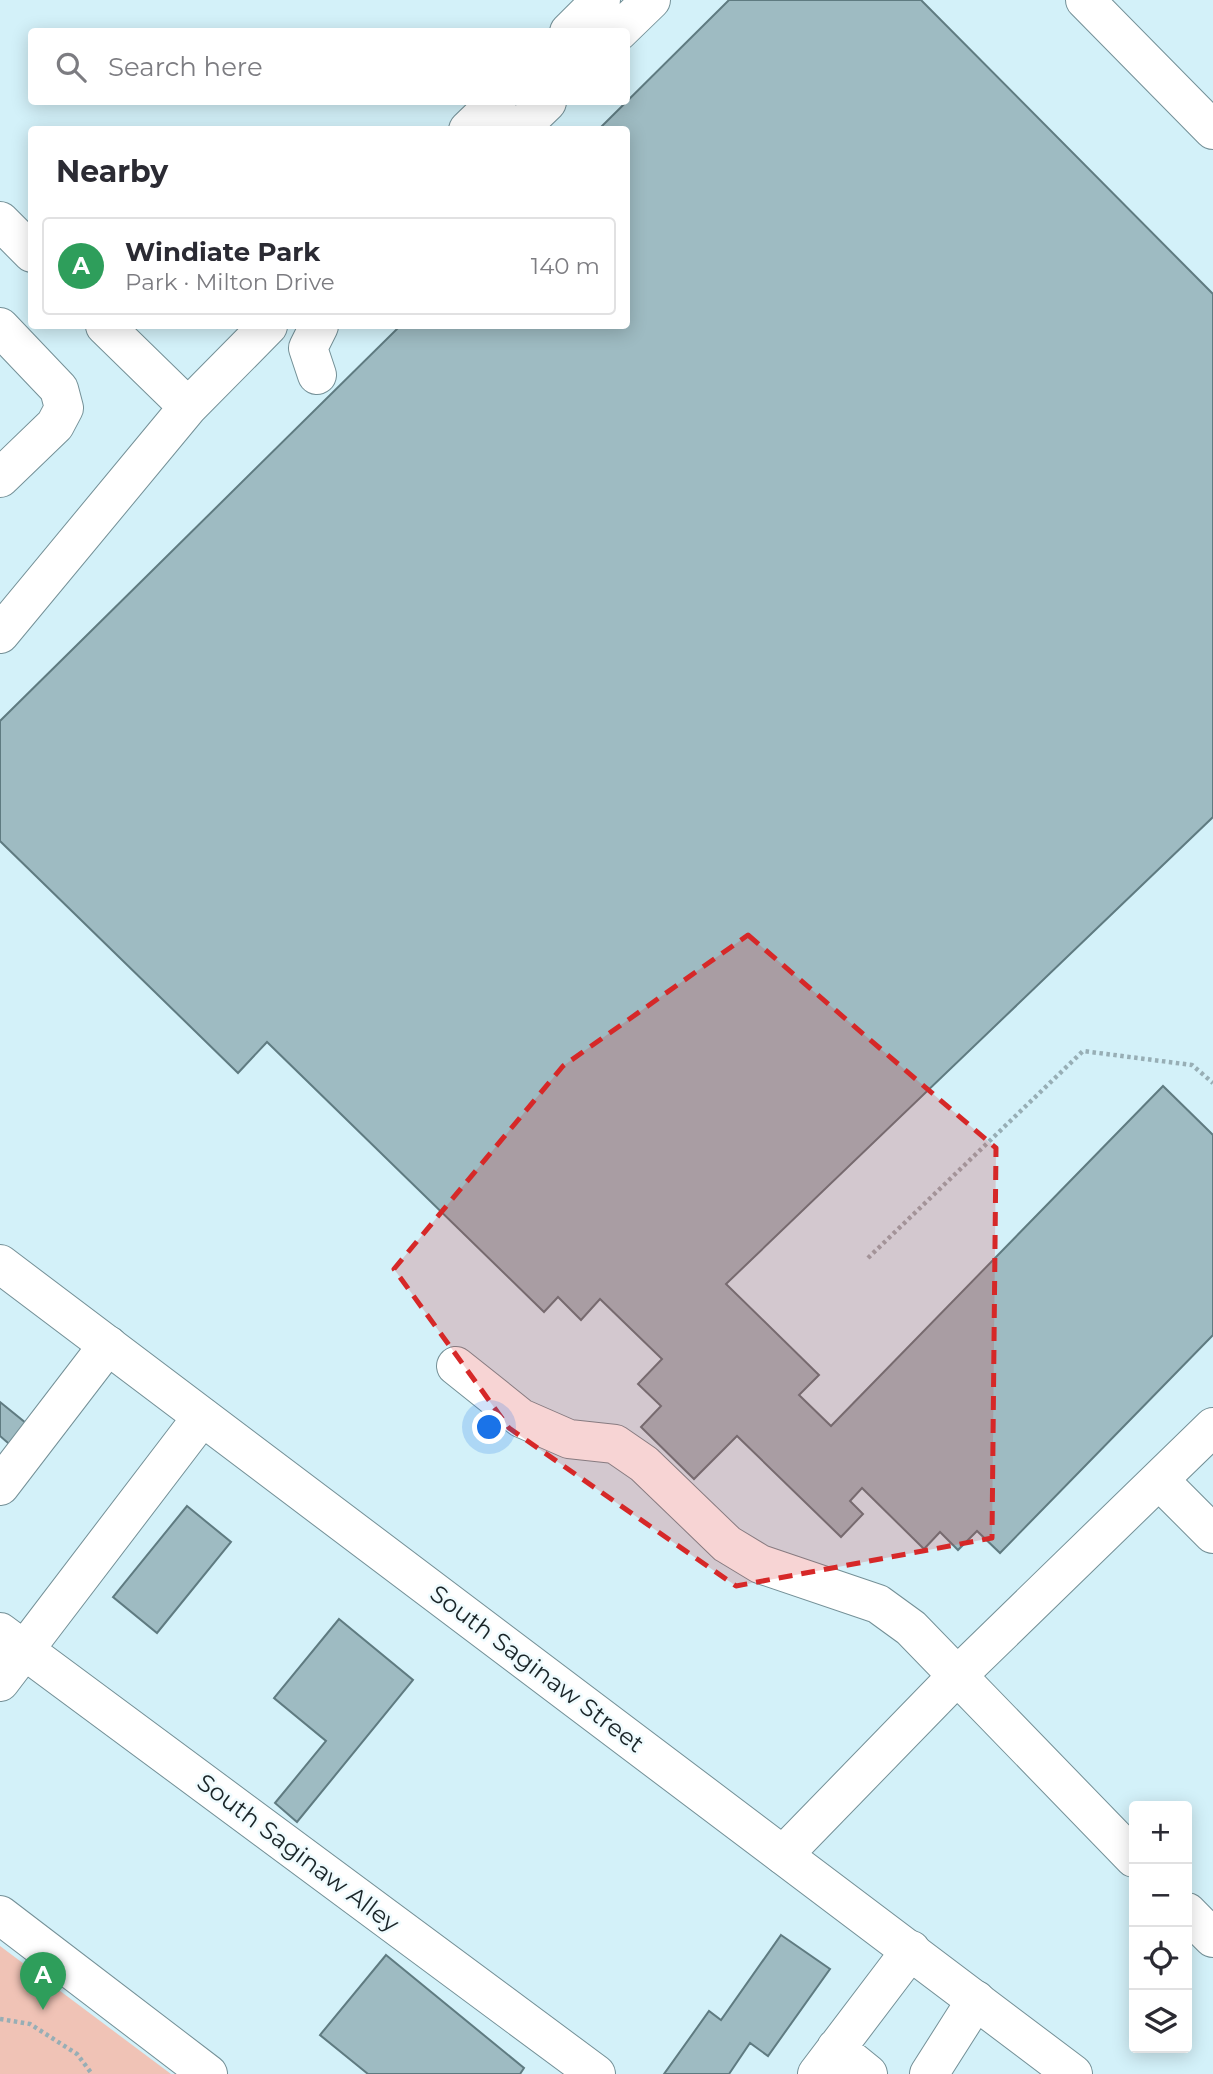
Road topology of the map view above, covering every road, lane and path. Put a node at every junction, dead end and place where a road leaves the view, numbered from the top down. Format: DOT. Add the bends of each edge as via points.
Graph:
graph roads {
  1 [pos="601,0"];
  2 [pos="651,0"];
  3 [pos="1085,0"];
  4 [pos="573,28"];
  5 [pos="622,28"];
  6 [pos="494,105"];
  7 [pos="544,105"];
  8 [pos="472,126"];
  9 [pos="522,126"];
  10 [pos="1213,130"];
  11 [pos="0,221"];
  12 [pos="28,249"];
  13 [pos="0,327"];
  14 [pos="108,329"];
  15 [pos="265,329"];
  16 [pos="318,329"];
  17 [pos="317,375"];
  18 [pos="188,407"];
  19 [pos="0,478"];
  20 [pos="0,634"];
  21 [pos="1213,1083"];
  22 [pos="868,1258"];
  23 [pos="0,1264"];
  24 [pos="108,1345"];
  25 [pos="456,1366"];
  26 [pos="202,1417"];
  27 [pos="1213,1427"];
  28 [pos="1159,1480"];
  29 [pos="0,1486"];
  30 [pos="1213,1534"];
  31 [pos="13,1641"];
  32 [pos="957,1676"];
  33 [pos="0,1682"];
  34 [pos="1129,1853"];
  35 [pos="783,1855"];
  36 [pos="0,1915"];
  37 [pos="1192,1917"];
  38 [pos="1213,1938"];
  39 [pos="911,1950"];
  40 [pos="976,2000"];
  41 [pos="0,2019"];
  42 [pos="826,2061"];
  43 [pos="92,2074"];
  44 [pos="208,2074"];
  45 [pos="596,2074"];
  46 [pos="868,2074"];
  47 [pos="929,2074"];
  48 [pos="1073,2074"];
  1 -- 4 [label="main road"];
  2 -- 5 [label="main road"];
  3 -- 10 [label="main road"];
  6 -- 8 [label="main road"];
  7 -- 9 [label="main road"];
  11 -- 12 [label="main road"];
  13 -- 19 [label="main road" via="59,389 64,408 55,425"];
  14 -- 18 [label="main road"];
  15 -- 18 [label="main road"];
  16 -- 17 [label="main road" via="308,348"];
  18 -- 20 [label="main road"];
  21 -- 22 [label="path" via="1192,1065 1083,1052"];
  23 -- 24 [label="main road, South Saginaw Street"];
  24 -- 26 [label="main road, South Saginaw Street"];
  24 -- 29 [label="main road"];
  25 -- 32 [label="main road" via="521,1418 569,1439 615,1444 644,1464 727,1544 760,1563 878,1604 911,1628"];
  26 -- 31 [label="main road"];
  26 -- 35 [label="main road, South Saginaw Street"];
  27 -- 28 [label="main road"];
  28 -- 30 [label="main road"];
  28 -- 32 [label="main road"];
  31 -- 33 [label="main road"];
  31 -- 45 [label="main road, South Saginaw Alley"];
  32 -- 34 [label="main road"];
  32 -- 35 [label="main road"];
  35 -- 39 [label="main road, South Saginaw Street"];
  36 -- 44 [label="main road"];
  37 -- 38 [label="main road"];
  39 -- 40 [label="main road, South Saginaw Street"];
  39 -- 42 [label="main road"];
  40 -- 47 [label="main road"];
  40 -- 48 [label="main road, South Saginaw Street"];
  41 -- 43 [label="path" via="30,2024 77,2054"];
  42 -- 46 [label="main road"];
}
